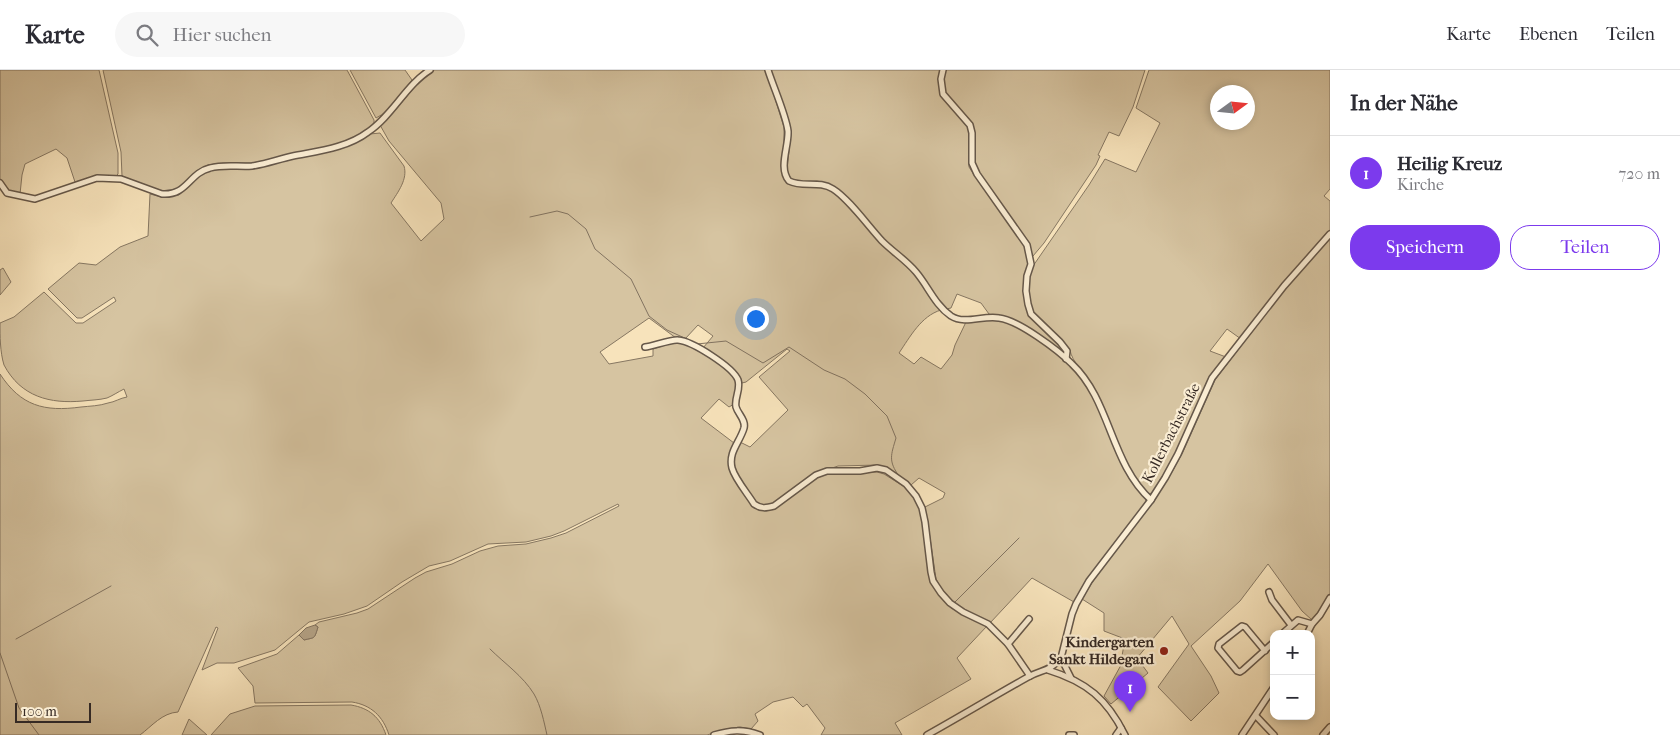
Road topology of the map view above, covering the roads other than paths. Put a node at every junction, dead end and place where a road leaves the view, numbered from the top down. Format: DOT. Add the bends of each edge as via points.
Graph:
graph roads {
  1 [pos="430,70"];
  2 [pos="768,70"];
  3 [pos="943,70"];
  4 [pos="0,183"];
  5 [pos="7,192"];
  6 [pos="0,194"];
  7 [pos="1330,234"];
  8 [pos="645,347"];
  9 [pos="1066,359"];
  10 [pos="1151,500"];
  11 [pos="1270,592"];
  12 [pos="1330,598"];
  13 [pos="1029,619"];
  14 [pos="1312,624"];
  15 [pos="1291,625"];
  16 [pos="1286,630"];
  17 [pos="1309,630"];
  18 [pos="1008,644"];
  19 [pos="1270,646"];
  20 [pos="1265,651"];
  21 [pos="1061,658"];
  22 [pos="1048,670"];
  23 [pos="1030,676"];
  24 [pos="1071,678"];
  25 [pos="1270,693"];
  26 [pos="1256,716"];
  27 [pos="1121,728"];
  28 [pos="1330,728"];
  29 [pos="714,735"];
  30 [pos="760,735"];
  31 [pos="927,735"];
  32 [pos="1069,735"];
  33 [pos="1074,735"];
  34 [pos="1116,735"];
  35 [pos="1125,735"];
  36 [pos="1242,735"];
  37 [pos="1274,735"];
  38 [pos="1323,735"];
  1 -- 5 [label="street" via="377,124 359,138 340,146 252,166 208,168 170,195 119,178 97,178 35,199"];
  2 -- 9 [label="street" via="787,126 787,178 793,183 833,188 882,241 910,265 940,307 952,316 962,321 1001,318 1018,324"];
  3 -- 9 [label="street" via="943,94 970,125 972,163 977,174 1029,252 1031,264 1026,291 1032,314 1060,342 1066,351"];
  4 -- 5 [label="street"];
  5 -- 6 [label="street"];
  7 -- 10 [label="street, Kollerbachstraße" via="1284,286 1212,378 1178,454"];
  8 -- 18 [label="street" via="674,340 685,342 713,357 736,376 739,388 736,406 744,427 732,453 732,467 758,507 774,506 816,475 827,471 877,468 886,470 906,484 922,508 933,582 950,603 988,624"];
  9 -- 10 [label="street" via="1082,374 1093,392 1123,463"];
  10 -- 21 [label="street, Kollerbachstraße" via="1076,604"];
  11 -- 15 [label="street" via="1272,600"];
  12 -- 14 [label="street"];
  13 -- 18 [label="street"];
  14 -- 15 [label="street" via="1298,620"];
  14 -- 17 [label="street"];
  15 -- 16 [label="street"];
  18 -- 23 [label="street"];
  19 -- 20 [label="street"];
  20 -- 20 [label="street" via="1240,672 1218,648 1242,626"];
  21 -- 22 [label="street"];
  21 -- 24 [label="street"];
  22 -- 23 [label="street"];
  22 -- 24 [label="street"];
  23 -- 31 [label="street"];
  24 -- 27 [label="street" via="1105,702"];
  25 -- 26 [label="street"];
  26 -- 36 [label="street"];
  26 -- 37 [label="street"];
  27 -- 34 [label="street"];
  27 -- 35 [label="street"];
  28 -- 38 [label="street"];
  29 -- 30 [label="street" via="738,730"];
  32 -- 33 [label="street"];
}
